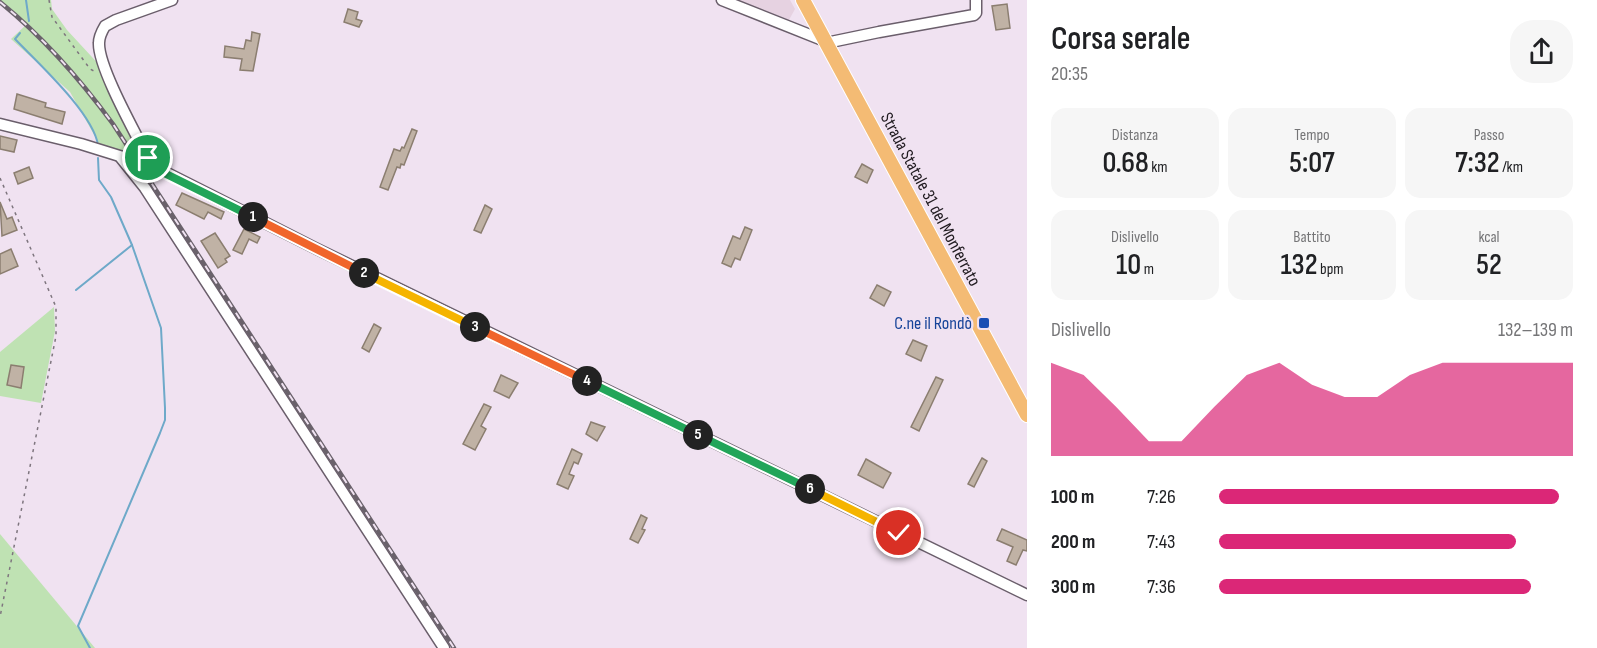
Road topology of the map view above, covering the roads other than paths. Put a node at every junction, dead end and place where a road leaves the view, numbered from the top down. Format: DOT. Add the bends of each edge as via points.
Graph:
graph roads {
  1 [pos="172,0"];
  2 [pos="722,0"];
  3 [pos="803,0"];
  4 [pos="976,0"];
  5 [pos="826,42"];
  6 [pos="0,124"];
  7 [pos="121,158"];
  8 [pos="148,165"];
  9 [pos="1027,415"];
  10 [pos="1027,595"];
  11 [pos="444,648"];
  1 -- 8 [label="street" via="105,26 99,44 100,56"];
  2 -- 5 [label="street"];
  3 -- 5 [label="main road, Strada Statale 31 del Monferrato"];
  4 -- 5 [label="street" via="974,15"];
  5 -- 9 [label="main road, Strada Statale 31 del Monferrato"];
  6 -- 7 [label="street"];
  7 -- 8 [label="street"];
  7 -- 11 [label="street" via="145,188"];
  8 -- 10 [label="street"];
}
